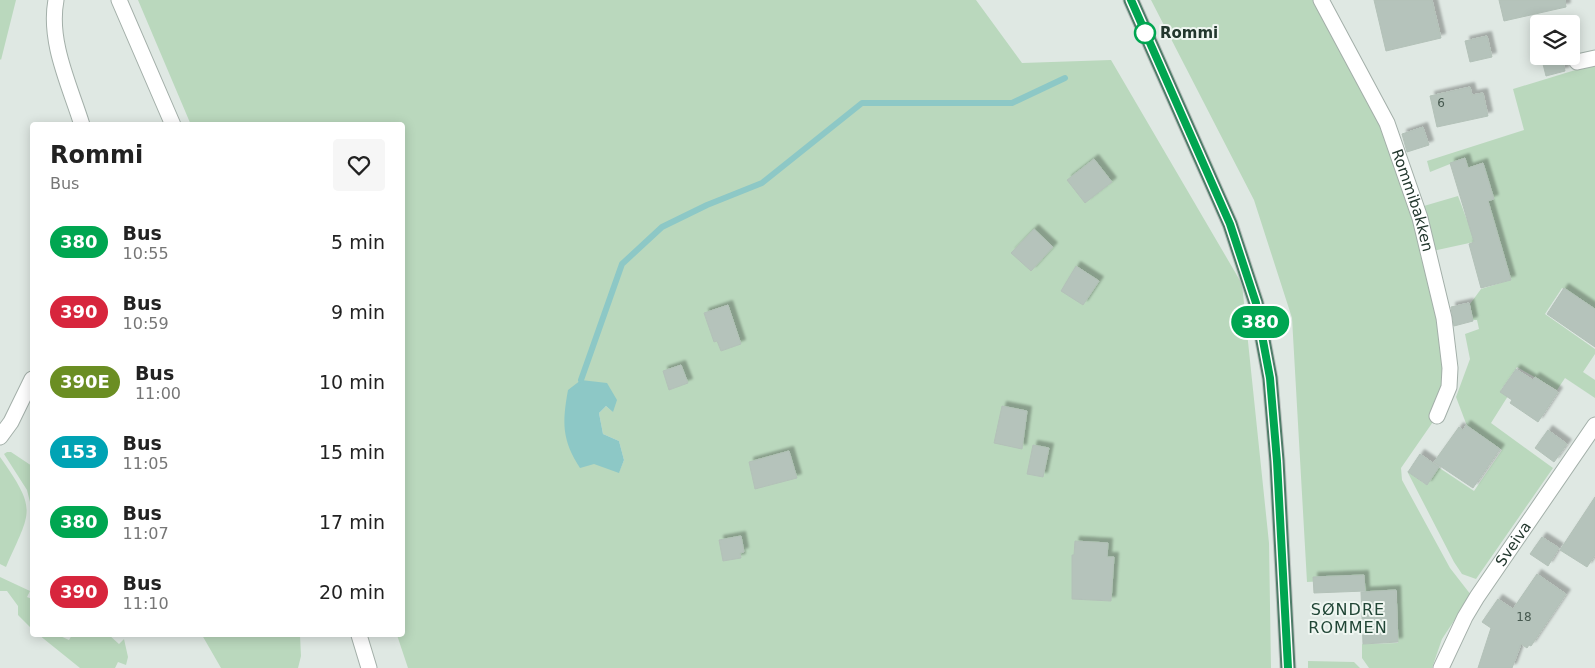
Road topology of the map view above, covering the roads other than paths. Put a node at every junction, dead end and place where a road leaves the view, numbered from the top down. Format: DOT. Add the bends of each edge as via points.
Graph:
graph roads {
  1 [pos="119,0"];
  2 [pos="1131,0"];
  3 [pos="1321,0"];
  4 [pos="57,2"];
  5 [pos="1595,58"];
  6 [pos="1580,61"];
  7 [pos="81,122"];
  8 [pos="172,122"];
  9 [pos="30,383"];
  10 [pos="1437,416"];
  11 [pos="1595,425"];
  12 [pos="0,437"];
  13 [pos="360,637"];
  14 [pos="369,668"];
  15 [pos="1288,668"];
  16 [pos="1441,668"];
  1 -- 8 [label="street"];
  2 -- 15 [label="highway" via="1230,224 1256,303 1270,378"];
  3 -- 10 [label="street, Rommibakken" via="1387,123 1420,218 1444,318 1450,368 1449,388"];
  4 -- 7 [label="street" via="54,34"];
  5 -- 6 [label="street"];
  9 -- 12 [label="street" via="14,418"];
  11 -- 16 [label="street, Sveiva" via="1477,597"];
  13 -- 14 [label="street"];
}
